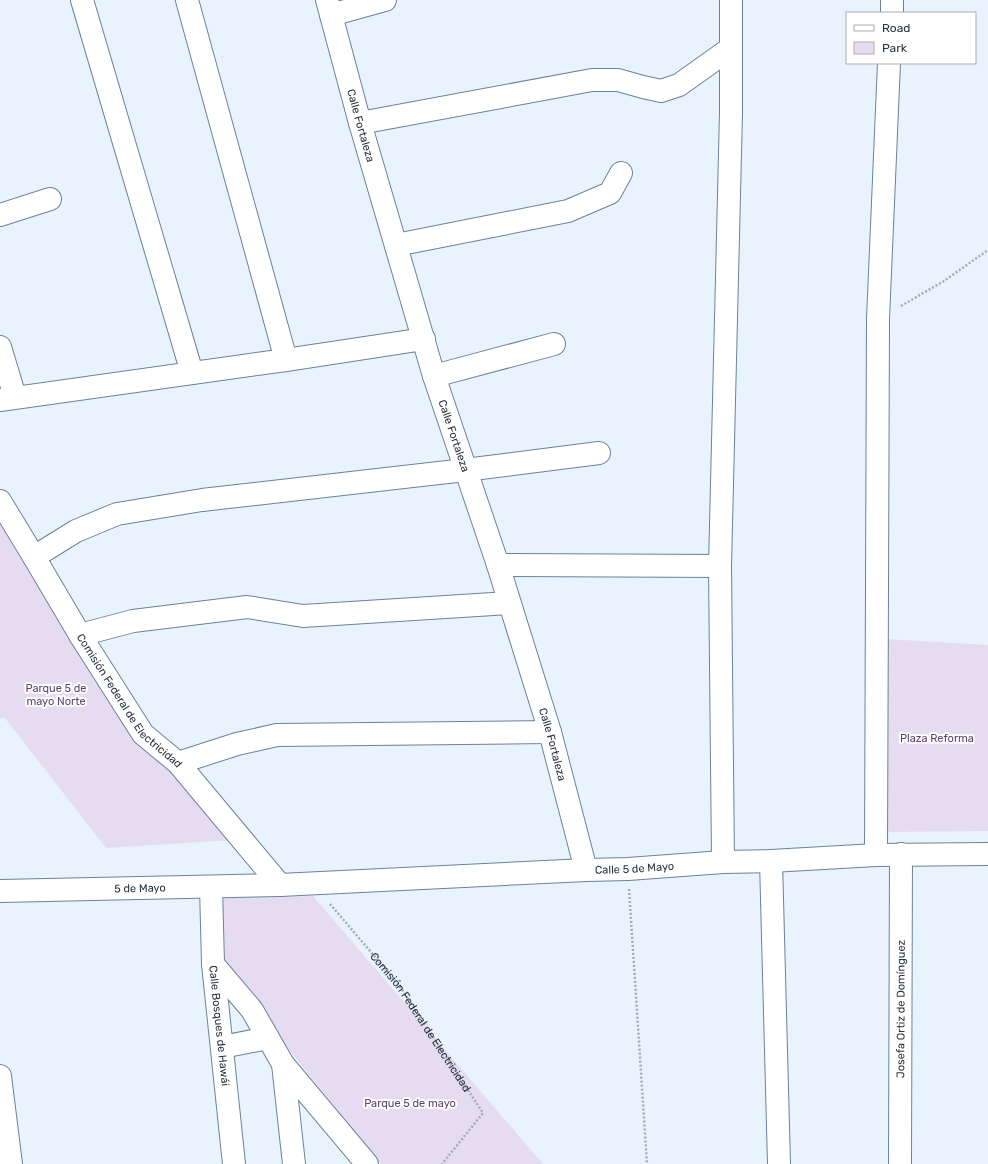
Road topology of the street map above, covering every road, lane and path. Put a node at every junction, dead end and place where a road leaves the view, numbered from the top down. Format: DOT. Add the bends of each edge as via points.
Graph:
graph roads {
  1 [pos="82,0"];
  2 [pos="187,0"];
  3 [pos="385,0"];
  4 [pos="731,0"];
  5 [pos="892,0"];
  6 [pos="329,7"];
  7 [pos="892,12"];
  8 [pos="731,48"];
  9 [pos="889,64"];
  10 [pos="360,123"];
  11 [pos="621,173"];
  12 [pos="50,199"];
  13 [pos="0,215"];
  14 [pos="396,245"];
  15 [pos="988,250"];
  16 [pos="878,319"];
  17 [pos="424,339"];
  18 [pos="554,344"];
  19 [pos="0,348"];
  20 [pos="286,360"];
  21 [pos="192,373"];
  22 [pos="434,376"];
  23 [pos="8,399"];
  24 [pos="599,453"];
  25 [pos="465,470"];
  26 [pos="0,502"];
  27 [pos="34,557"];
  28 [pos="498,565"];
  29 [pos="720,566"];
  30 [pos="509,604"];
  31 [pos="80,635"];
  32 [pos="550,732"];
  33 [pos="178,763"];
  34 [pos="901,854"];
  35 [pos="988,854"];
  36 [pos="876,855"];
  37 [pos="771,861"];
  38 [pos="723,862"];
  39 [pos="628,869"];
  40 [pos="586,870"];
  41 [pos="313,884"];
  42 [pos="280,885"];
  43 [pos="211,887"];
  44 [pos="0,891"];
  45 [pos="213,964"];
  46 [pos="268,1038"];
  47 [pos="222,1047"];
  48 [pos="283,1064"];
  49 [pos="0,1076"];
  50 [pos="11,1164"];
  51 [pos="234,1164"];
  52 [pos="294,1164"];
  53 [pos="367,1164"];
  54 [pos="442,1164"];
  55 [pos="647,1164"];
  56 [pos="779,1164"];
  57 [pos="900,1164"];
  1 -- 21 [label="street"];
  2 -- 20 [label="street"];
  3 -- 6 [label="street"];
  4 -- 8 [label="street"];
  5 -- 7 [label="street"];
  6 -- 10 [label="street, Calle Fortaleza"];
  8 -- 10 [label="street" via="679,85 661,91 618,80 592,80"];
  8 -- 29 [label="street"];
  9 -- 16 [label="street"];
  10 -- 14 [label="street, Calle Fortaleza"];
  11 -- 14 [label="street" via="610,193 568,211"];
  12 -- 13 [label="street"];
  14 -- 17 [label="street, Calle Fortaleza"];
  15 -- 16 [label="path" via="944,281"];
  16 -- 36 [label="street"];
  17 -- 20 [label="street"];
  17 -- 22 [label="street, Calle Fortaleza"];
  18 -- 22 [label="street"];
  19 -- 23 [label="street"];
  20 -- 21 [label="street"];
  21 -- 23 [label="street"];
  22 -- 25 [label="street, Calle Fortaleza"];
  24 -- 25 [label="street"];
  25 -- 27 [label="street" via="202,500 116,514 76,530"];
  25 -- 28 [label="street, Calle Fortaleza"];
  26 -- 27 [label="street, Comisión Federal de Electricidad"];
  27 -- 31 [label="street, Comisión Federal de Electricidad"];
  28 -- 29 [label="street"];
  28 -- 30 [label="street, Calle Fortaleza"];
  29 -- 38 [label="street"];
  30 -- 31 [label="street" via="303,616 247,607 133,621"];
  30 -- 32 [label="street, Calle Fortaleza"];
  31 -- 33 [label="street, Comisión Federal de Electricidad" via="144,734"];
  32 -- 33 [label="street" via="277,735 237,744"];
  32 -- 40 [label="street, Calle Fortaleza"];
  33 -- 42 [label="street, Comisión Federal de Electricidad"];
  34 -- 35 [label="street, Calle 5 de Mayo"];
  34 -- 36 [label="street, Calle 5 de Mayo"];
  34 -- 57 [label="street, Josefa Ortiz de Domínguez"];
  36 -- 37 [label="street, Calle 5 de Mayo"];
  37 -- 38 [label="street, Calle 5 de Mayo"];
  37 -- 56 [label="street"];
  38 -- 39 [label="street, Calle 5 de Mayo"];
  39 -- 40 [label="street, Calle 5 de Mayo"];
  39 -- 55 [label="path"];
  40 -- 41 [label="street, Calle 5 de Mayo"];
  41 -- 42 [label="street, Calle 5 de Mayo"];
  41 -- 54 [label="path, Comisión Federal de Electricidad" via="399,985 483,1113"];
  42 -- 43 [label="street, 5 de Mayo"];
  43 -- 44 [label="street, 5 de Mayo"];
  43 -- 45 [label="street, Calle Bosques de Hawái"];
  45 -- 46 [label="street" via="252,1010"];
  45 -- 47 [label="street, Calle Bosques de Hawái"];
  46 -- 47 [label="street"];
  46 -- 48 [label="street"];
  47 -- 51 [label="street, Calle Bosques de Hawái"];
  48 -- 52 [label="street"];
  48 -- 53 [label="street"];
  49 -- 50 [label="street"];
}
